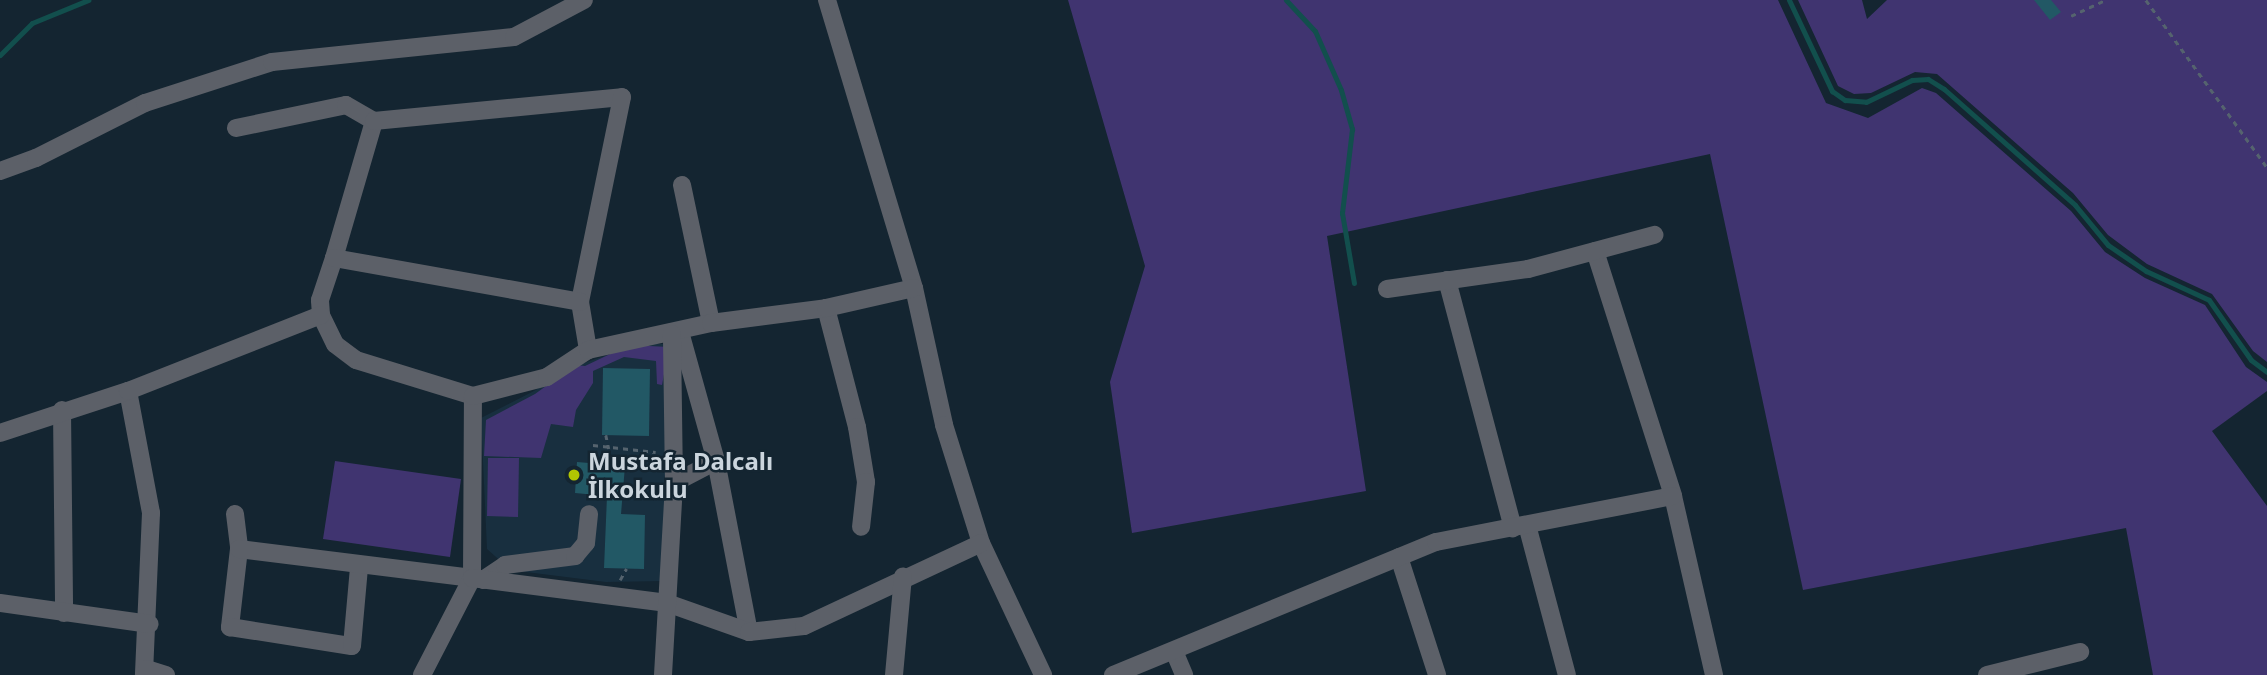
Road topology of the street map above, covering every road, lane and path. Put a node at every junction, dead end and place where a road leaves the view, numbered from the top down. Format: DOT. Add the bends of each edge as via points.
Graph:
graph roads {
  1 [pos="584,0"];
  2 [pos="827,0"];
  3 [pos="2105,0"];
  4 [pos="2146,0"];
  5 [pos="2071,16"];
  6 [pos="374,121"];
  7 [pos="236,128"];
  8 [pos="2267,167"];
  9 [pos="0,171"];
  10 [pos="682,185"];
  11 [pos="1654,235"];
  12 [pos="1595,251"];
  13 [pos="334,257"];
  14 [pos="1447,281"];
  15 [pos="914,288"];
  16 [pos="1387,289"];
  17 [pos="580,302"];
  18 [pos="826,308"];
  19 [pos="321,315"];
  20 [pos="710,323"];
  21 [pos="676,333"];
  22 [pos="588,350"];
  23 [pos="128,391"];
  24 [pos="473,396"];
  25 [pos="62,410"];
  26 [pos="0,433"];
  27 [pos="606,435"];
  28 [pos="593,445"];
  29 [pos="609,449"];
  30 [pos="674,452"];
  31 [pos="716,461"];
  32 [pos="674,483"];
  33 [pos="1673,496"];
  34 [pos="235,514"];
  35 [pos="589,514"];
  36 [pos="1520,526"];
  37 [pos="860,527"];
  38 [pos="981,543"];
  39 [pos="239,549"];
  40 [pos="1399,557"];
  41 [pos="359,567"];
  42 [pos="903,576"];
  43 [pos="478,579"];
  44 [pos="0,603"];
  45 [pos="667,603"];
  46 [pos="64,613"];
  47 [pos="150,624"];
  48 [pos="749,632"];
  49 [pos="1174,651"];
  50 [pos="2080,652"];
  51 [pos="146,672"];
  52 [pos="166,675"];
  53 [pos="422,675"];
  54 [pos="663,675"];
  55 [pos="894,675"];
  56 [pos="1043,675"];
  57 [pos="1113,675"];
  58 [pos="1184,675"];
  59 [pos="1437,675"];
  60 [pos="1567,675"];
  61 [pos="1714,675"];
  62 [pos="1987,675"];
  1 -- 9 [label="street" via="514,37 272,62 145,103 36,158"];
  2 -- 15 [label="street"];
  3 -- 5 [label="path"];
  4 -- 8 [label="path"];
  6 -- 7 [label="street" via="346,106"];
  6 -- 13 [label="street"];
  6 -- 17 [label="street" via="622,97"];
  10 -- 20 [label="street"];
  11 -- 12 [label="street"];
  12 -- 14 [label="street" via="1528,269"];
  12 -- 33 [label="street"];
  13 -- 17 [label="street"];
  13 -- 19 [label="street" via="320,300"];
  14 -- 16 [label="street"];
  14 -- 36 [label="street"];
  15 -- 18 [label="street"];
  15 -- 38 [label="street" via="944,425"];
  17 -- 22 [label="street"];
  18 -- 20 [label="street"];
  18 -- 37 [label="street" via="857,427 866,482"];
  19 -- 23 [label="street"];
  19 -- 24 [label="street" via="335,344 356,360"];
  20 -- 21 [label="street"];
  21 -- 22 [label="street"];
  21 -- 30 [label="street"];
  21 -- 31 [label="street"];
  22 -- 24 [label="street" via="547,377"];
  23 -- 25 [label="street"];
  23 -- 47 [label="street" via="151,513"];
  24 -- 43 [label="street"];
  25 -- 26 [label="street"];
  25 -- 46 [label="street"];
  27 -- 29 [label="path"];
  28 -- 29 [label="path"];
  29 -- 30 [label="path"];
  30 -- 32 [label="street"];
  31 -- 32 [label="street"];
  31 -- 48 [label="street"];
  32 -- 45 [label="street"];
  33 -- 36 [label="street"];
  33 -- 61 [label="street"];
  34 -- 39 [label="street"];
  35 -- 43 [label="street" via="586,543 575,556 505,565"];
  36 -- 40 [label="street" via="1436,542"];
  36 -- 60 [label="street"];
  38 -- 42 [label="street"];
  38 -- 56 [label="street"];
  39 -- 41 [label="street"];
  39 -- 41 [label="street" via="230,627 352,646"];
  40 -- 49 [label="street"];
  40 -- 59 [label="street"];
  41 -- 43 [label="street"];
  42 -- 48 [label="street" via="804,626"];
  42 -- 55 [label="street"];
  43 -- 45 [label="street"];
  43 -- 53 [label="street"];
  44 -- 46 [label="street"];
  45 -- 48 [label="street"];
  45 -- 54 [label="street"];
  46 -- 47 [label="street"];
  47 -- 51 [label="street"];
  49 -- 57 [label="street"];
  49 -- 58 [label="street"];
  50 -- 62 [label="street"];
  51 -- 52 [label="street"];
}
